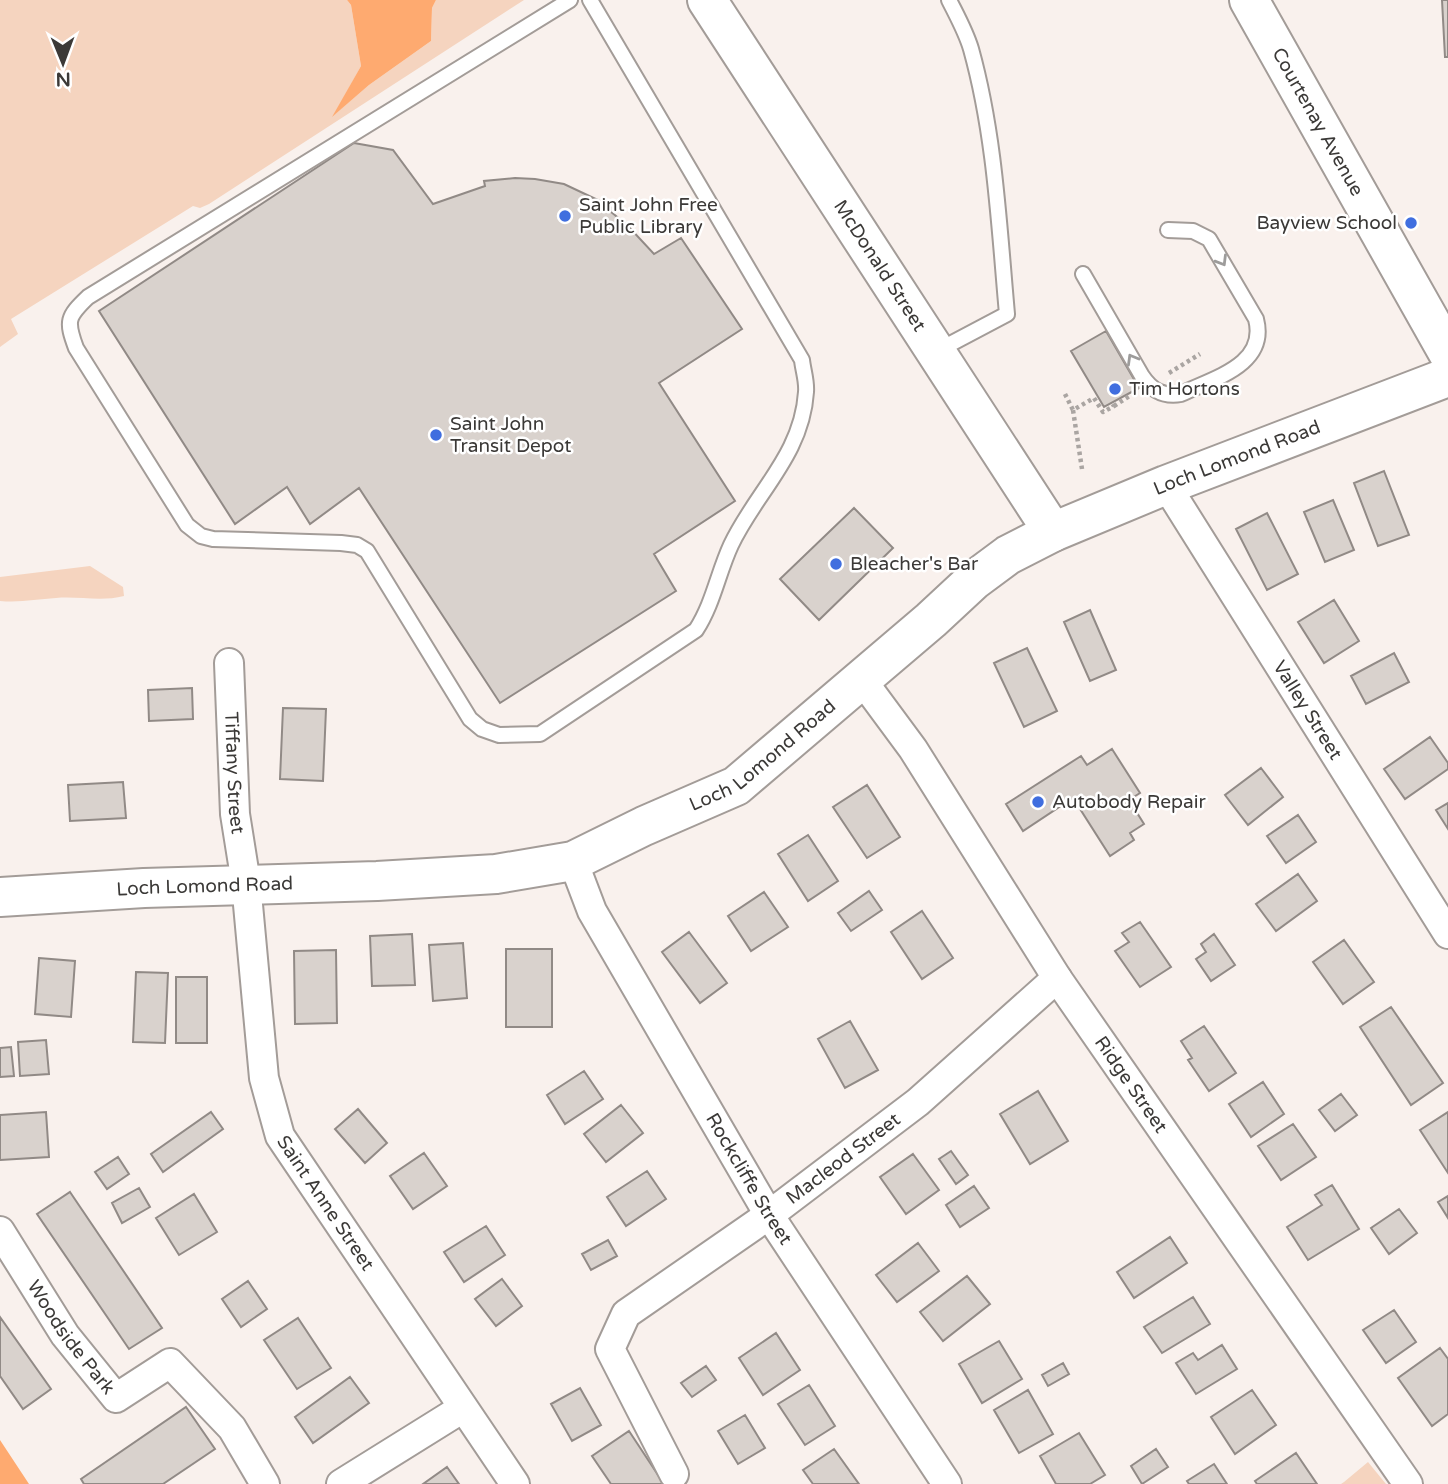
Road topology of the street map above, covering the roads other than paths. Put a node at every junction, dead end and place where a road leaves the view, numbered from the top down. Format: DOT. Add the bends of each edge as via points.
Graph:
graph roads {
  1 [pos="570,0"];
  2 [pos="590,0"];
  3 [pos="707,0"];
  4 [pos="949,0"];
  5 [pos="1249,0"];
  6 [pos="1168,230"];
  7 [pos="1083,274"];
  8 [pos="935,351"];
  9 [pos="1448,353"];
  10 [pos="1448,377"];
  11 [pos="1167,485"];
  12 [pos="1053,532"];
  13 [pos="229,663"];
  14 [pos="862,680"];
  15 [pos="573,861"];
  16 [pos="246,883"];
  17 [pos="0,897"];
  18 [pos="1448,934"];
  19 [pos="1057,978"];
  20 [pos="769,1214"];
  21 [pos="0,1231"];
  22 [pos="463,1408"];
  23 [pos="674,1474"];
  24 [pos="265,1484"];
  25 [pos="341,1484"];
  26 [pos="515,1484"];
  27 [pos="947,1484"];
  28 [pos="1408,1484"];
  1 -- 2 [label="lane" via="88,298 72,313 68,327 76,348 187,525 213,539 341,543 367,551 470,719 499,735 540,734 696,630 706,615 731,545 792,448 807,389 802,360"];
  3 -- 8 [label="main road, McDonald Street"];
  4 -- 8 [label="lane" via="971,47 987,128 1007,314"];
  5 -- 9 [label="main road, Courtenay Avenue"];
  6 -- 7 [label="lane, one-way" via="1193,231 1209,239 1256,318 1256,347 1239,366 1181,394 1155,391"];
  8 -- 12 [label="main road, McDonald Street"];
  10 -- 11 [label="main road, Loch Lomond Road"];
  11 -- 12 [label="main road, Loch Lomond Road"];
  11 -- 18 [label="street, Valley Street"];
  12 -- 14 [label="main road, Loch Lomond Road" via="1008,555 973,581"];
  13 -- 16 [label="street, Tiffany Street" via="235,814"];
  14 -- 15 [label="main road, Loch Lomond Road" via="736,786"];
  14 -- 19 [label="street, Ridge Street" via="913,749"];
  15 -- 16 [label="main road, Loch Lomond Road" via="496,874"];
  15 -- 20 [label="street, Rockcliffe Street" via="592,911"];
  16 -- 17 [label="main road, Loch Lomond Road"];
  16 -- 22 [label="street, Saint Anne Street" via="264,1077 281,1136"];
  19 -- 20 [label="street, Macleod Street" via="918,1102"];
  19 -- 28 [label="street, Ridge Street"];
  20 -- 23 [label="street, Macleod Street" via="626,1314 610,1349"];
  20 -- 27 [label="street, Rockcliffe Street"];
  21 -- 24 [label="street, Woodside Park" via="65,1335 116,1398 170,1363 232,1428"];
  22 -- 25 [label="street"];
  22 -- 26 [label="street, Saint Anne Street"];
}
